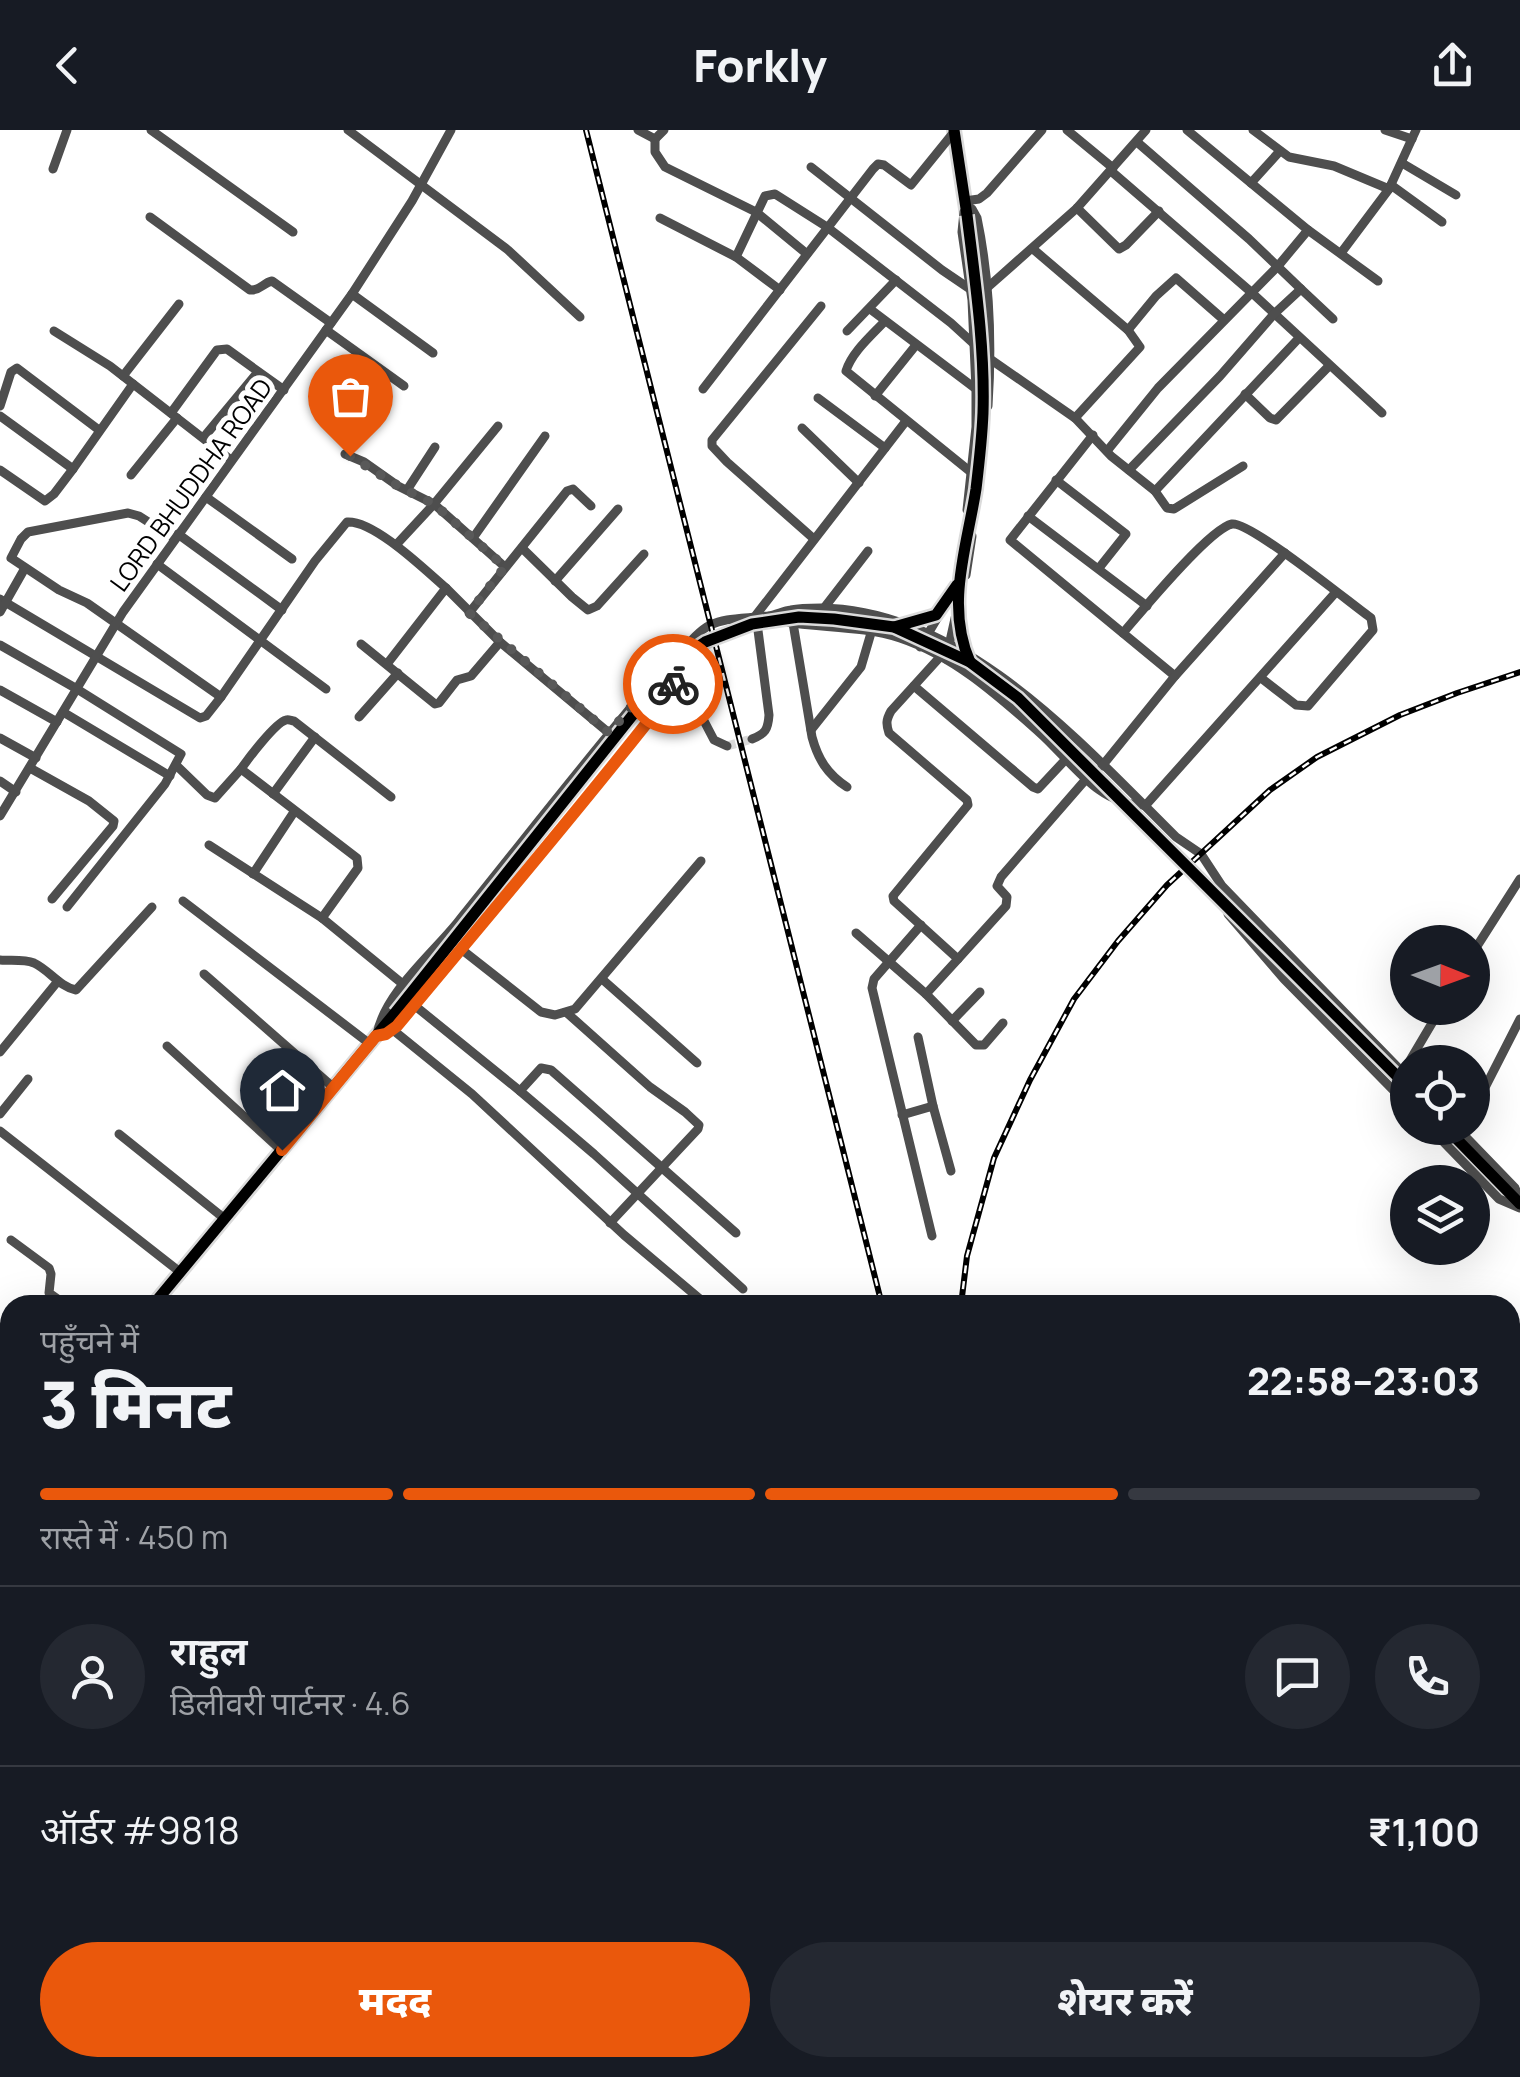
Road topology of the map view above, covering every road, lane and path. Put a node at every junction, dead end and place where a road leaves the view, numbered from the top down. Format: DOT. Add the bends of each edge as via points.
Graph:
graph roads {
  1 [pos="67,130"];
  2 [pos="151,130"];
  3 [pos="348,130"];
  4 [pos="451,130"];
  5 [pos="638,130"];
  6 [pos="664,130"];
  7 [pos="1042,130"];
  8 [pos="1068,130"];
  9 [pos="1146,130"];
  10 [pos="1187,130"];
  11 [pos="1253,130"];
  12 [pos="1385,130"];
  13 [pos="954,131"];
  14 [pos="1414,134"];
  15 [pos="654,139"];
  16 [pos="1137,142"];
  17 [pos="1280,151"];
  18 [pos="1402,163"];
  19 [pos="811,167"];
  20 [pos="53,168"];
  21 [pos="1112,169"];
  22 [pos="1251,183"];
  23 [pos="421,184"];
  24 [pos="1390,187"];
  25 [pos="1456,195"];
  26 [pos="851,197"];
  27 [pos="966,207"];
  28 [pos="1077,208"];
  29 [pos="1159,211"];
  30 [pos="756,212"];
  31 [pos="150,217"];
  32 [pos="660,218"];
  33 [pos="1442,222"];
  34 [pos="827,228"];
  35 [pos="1308,230"];
  36 [pos="294,232"];
  37 [pos="1033,248"];
  38 [pos="1341,253"];
  39 [pos="808,254"];
  40 [pos="736,257"];
  41 [pos="1278,266"];
  42 [pos="896,280"];
  43 [pos="1378,281"];
  44 [pos="988,287"];
  45 [pos="970,288"];
  46 [pos="1302,289"];
  47 [pos="780,290"];
  48 [pos="1251,292"];
  49 [pos="352,294"];
  50 [pos="179,304"];
  51 [pos="821,306"];
  52 [pos="870,309"];
  53 [pos="1274,314"];
  54 [pos="580,317"];
  55 [pos="1333,318"];
  56 [pos="1224,320"];
  57 [pos="885,321"];
  58 [pos="329,326"];
  59 [pos="1128,330"];
  60 [pos="54,331"];
  61 [pos="847,331"];
  62 [pos="1299,338"];
  63 [pos="916,345"];
  64 [pos="975,345"];
  65 [pos="433,354"];
  66 [pos="990,358"];
  67 [pos="1329,366"];
  68 [pos="258,372"];
  69 [pos="124,376"];
  70 [pos="133,384"];
  71 [pos="404,386"];
  72 [pos="703,389"];
  73 [pos="284,390"];
  74 [pos="976,390"];
  75 [pos="1245,394"];
  76 [pos="875,396"];
  77 [pos="818,398"];
  78 [pos="0,406"];
  79 [pos="1382,414"];
  80 [pos="174,415"];
  81 [pos="0,416"];
  82 [pos="1075,418"];
  83 [pos="906,421"];
  84 [pos="498,426"];
  85 [pos="802,428"];
  86 [pos="99,430"];
  87 [pos="1093,435"];
  88 [pos="545,436"];
  89 [pos="204,437"];
  90 [pos="435,447"];
  91 [pos="886,448"];
  92 [pos="1107,452"];
  93 [pos="345,454"];
  94 [pos="232,460"];
  95 [pos="1243,466"];
  96 [pos="72,469"];
  97 [pos="0,470"];
  98 [pos="1129,470"];
  99 [pos="972,473"];
  100 [pos="131,476"];
  101 [pos="1056,480"];
  102 [pos="859,482"];
  103 [pos="407,490"];
  104 [pos="1155,491"];
  105 [pos="206,497"];
  106 [pos="434,504"];
  107 [pos="592,506"];
  108 [pos="618,509"];
  109 [pos="1028,516"];
  110 [pos="176,537"];
  111 [pos="473,538"];
  112 [pos="814,539"];
  113 [pos="396,545"];
  114 [pos="522,548"];
  115 [pos="868,551"];
  116 [pos="1285,553"];
  117 [pos="644,554"];
  118 [pos="292,559"];
  119 [pos="157,564"];
  120 [pos="505,567"];
  121 [pos="24,568"];
  122 [pos="1099,568"];
  123 [pos="556,581"];
  124 [pos="957,585"];
  125 [pos="446,588"];
  126 [pos="1336,592"];
  127 [pos="2,605"];
  128 [pos="1147,606"];
  129 [pos="824,608"];
  130 [pos="282,610"];
  131 [pos="469,613"];
  132 [pos="756,615"];
  133 [pos="769,616"];
  134 [pos="794,623"];
  135 [pos="116,624"];
  136 [pos="894,627"];
  137 [pos="871,632"];
  138 [pos="1123,633"];
  139 [pos="928,634"];
  140 [pos="261,640"];
  141 [pos="500,642"];
  142 [pos="361,644"];
  143 [pos="949,644"];
  144 [pos="0,646"];
  145 [pos="920,647"];
  146 [pos="680,656"];
  147 [pos="96,657"];
  148 [pos="943,658"];
  149 [pos="970,662"];
  150 [pos="387,664"];
  151 [pos="398,673"];
  152 [pos="675,676"];
  153 [pos="1175,676"];
  154 [pos="1260,678"];
  155 [pos="914,686"];
  156 [pos="77,689"];
  157 [pos="326,689"];
  158 [pos="0,690"];
  159 [pos="221,697"];
  160 [pos="63,712"];
  161 [pos="360,717"];
  162 [pos="57,722"];
  163 [pos="811,730"];
  164 [pos="609,733"];
  165 [pos="315,737"];
  166 [pos="0,738"];
  167 [pos="752,740"];
  168 [pos="726,746"];
  169 [pos="36,758"];
  170 [pos="1067,758"];
  171 [pos="176,766"];
  172 [pos="1102,766"];
  173 [pos="30,768"];
  174 [pos="240,769"];
  175 [pos="170,776"];
  176 [pos="1086,778"];
  177 [pos="0,781"];
  178 [pos="847,787"];
  179 [pos="16,792"];
  180 [pos="272,794"];
  181 [pos="391,797"];
  182 [pos="1144,805"];
  183 [pos="294,812"];
  184 [pos="0,816"];
  185 [pos="112,826"];
  186 [pos="127,832"];
  187 [pos="208,845"];
  188 [pos="702,861"];
  189 [pos="253,874"];
  190 [pos="1520,879"];
  191 [pos="1222,886"];
  192 [pos="52,899"];
  193 [pos="183,902"];
  194 [pos="152,906"];
  195 [pos="67,907"];
  196 [pos="322,918"];
  197 [pos="921,925"];
  198 [pos="1490,926"];
  199 [pos="856,934"];
  200 [pos="461,949"];
  201 [pos="958,959"];
  202 [pos="0,960"];
  203 [pos="889,962"];
  204 [pos="204,974"];
  205 [pos="602,979"];
  206 [pos="58,981"];
  207 [pos="404,985"];
  208 [pos="980,992"];
  209 [pos="926,994"];
  210 [pos="414,1006"];
  211 [pos="566,1013"];
  212 [pos="1520,1019"];
  213 [pos="952,1021"];
  214 [pos="1003,1023"];
  215 [pos="393,1030"];
  216 [pos="918,1037"];
  217 [pos="373,1040"];
  218 [pos="167,1046"];
  219 [pos="0,1052"];
  220 [pos="1390,1052"];
  221 [pos="698,1063"];
  222 [pos="1390,1069"];
  223 [pos="1490,1077"];
  224 [pos="28,1079"];
  225 [pos="1390,1086"];
  226 [pos="334,1088"];
  227 [pos="520,1091"];
  228 [pos="933,1106"];
  229 [pos="0,1114"];
  230 [pos="902,1115"];
  231 [pos="0,1131"];
  232 [pos="119,1134"];
  233 [pos="1447,1145"];
  234 [pos="1462,1145"];
  235 [pos="1475,1145"];
  236 [pos="282,1150"];
  237 [pos="664,1167"];
  238 [pos="952,1172"];
  239 [pos="638,1194"];
  240 [pos="1520,1204"];
  241 [pos="225,1219"];
  242 [pos="610,1223"];
  243 [pos="736,1233"];
  244 [pos="932,1236"];
  245 [pos="11,1240"];
  246 [pos="180,1272"];
  247 [pos="743,1289"];
  248 [pos="52,1295"];
  249 [pos="161,1295"];
  250 [pos="695,1295"];
  1 -- 20 [label="street"];
  2 -- 36 [label="street"];
  3 -- 23 [label="street"];
  4 -- 23 [label="street, LORD BHUDDHA ROAD"];
  5 -- 15 [label="street"];
  6 -- 15 [label="street"];
  7 -- 27 [label="street" via="987,193"];
  8 -- 21 [label="street"];
  9 -- 16 [label="street"];
  10 -- 22 [label="street"];
  11 -- 17 [label="street"];
  12 -- 14 [label="street"];
  13 -- 26 [label="street" via="913,184 878,164"];
  13 -- 27 [label="main road"];
  14 -- 18 [label="street"];
  15 -- 30 [label="street" via="665,167"];
  16 -- 21 [label="street"];
  16 -- 41 [label="street"];
  17 -- 22 [label="street"];
  17 -- 24 [label="street"];
  18 -- 24 [label="street"];
  18 -- 25 [label="street"];
  19 -- 26 [label="street"];
  21 -- 28 [label="street"];
  21 -- 29 [label="street"];
  22 -- 35 [label="street"];
  23 -- 49 [label="street, LORD BHUDDHA ROAD"];
  23 -- 54 [label="street" via="508,250"];
  24 -- 33 [label="street"];
  24 -- 38 [label="street"];
  26 -- 34 [label="street"];
  26 -- 45 [label="street"];
  27 -- 44 [label="street" via="976,218"];
  27 -- 45 [label="street" via="962,232"];
  27 -- 124 [label="main road, bridge" via="983,416"];
  28 -- 29 [label="street" via="1120,249"];
  28 -- 37 [label="street"];
  29 -- 48 [label="street"];
  30 -- 34 [label="street" via="772,194"];
  30 -- 39 [label="street"];
  30 -- 40 [label="street"];
  31 -- 58 [label="street" via="250,290 272,281"];
  32 -- 40 [label="street"];
  34 -- 39 [label="street"];
  34 -- 42 [label="street"];
  35 -- 38 [label="street"];
  35 -- 41 [label="street"];
  37 -- 44 [label="street"];
  37 -- 59 [label="street"];
  38 -- 43 [label="street"];
  39 -- 47 [label="street"];
  40 -- 47 [label="street"];
  41 -- 46 [label="street"];
  41 -- 48 [label="street"];
  42 -- 52 [label="street"];
  42 -- 64 [label="street"];
  44 -- 66 [label="street"];
  45 -- 64 [label="street"];
  46 -- 53 [label="street"];
  46 -- 55 [label="street"];
  47 -- 72 [label="street"];
  48 -- 53 [label="street"];
  48 -- 56 [label="street"];
  49 -- 58 [label="street, LORD BHUDDHA ROAD"];
  49 -- 65 [label="street"];
  50 -- 69 [label="street"];
  51 -- 112 [label="street" via="712,440 727,462"];
  52 -- 57 [label="street"];
  52 -- 61 [label="street"];
  53 -- 62 [label="street"];
  53 -- 98 [label="street"];
  56 -- 59 [label="street" via="1176,278"];
  56 -- 92 [label="street"];
  57 -- 63 [label="street"];
  57 -- 76 [label="street" via="846,368"];
  58 -- 71 [label="street"];
  58 -- 73 [label="street, LORD BHUDDHA ROAD"];
  59 -- 82 [label="street" via="1140,347"];
  60 -- 69 [label="street"];
  62 -- 67 [label="street"];
  62 -- 75 [label="street"];
  63 -- 74 [label="street"];
  63 -- 76 [label="street"];
  64 -- 74 [label="street"];
  66 -- 82 [label="street"];
  66 -- 143 [label="street" via="983,468"];
  67 -- 75 [label="street" via="1276,420"];
  67 -- 79 [label="street"];
  68 -- 73 [label="street"];
  68 -- 80 [label="street" via="219,348"];
  68 -- 89 [label="street"];
  69 -- 70 [label="street"];
  70 -- 80 [label="street"];
  70 -- 86 [label="street"];
  73 -- 94 [label="street, LORD BHUDDHA ROAD"];
  74 -- 99 [label="street"];
  75 -- 104 [label="street"];
  76 -- 83 [label="street"];
  77 -- 91 [label="street"];
  78 -- 86 [label="street" via="18,368"];
  80 -- 89 [label="street"];
  80 -- 100 [label="street"];
  81 -- 96 [label="street"];
  82 -- 87 [label="street"];
  83 -- 91 [label="street"];
  83 -- 99 [label="street"];
  84 -- 106 [label="street"];
  85 -- 102 [label="street"];
  86 -- 96 [label="street"];
  87 -- 92 [label="street"];
  87 -- 101 [label="street"];
  88 -- 111 [label="street"];
  89 -- 94 [label="street"];
  90 -- 103 [label="street"];
  91 -- 102 [label="street"];
  92 -- 98 [label="street"];
  93 -- 103 [label="street"];
  94 -- 105 [label="street, LORD BHUDDHA ROAD"];
  95 -- 104 [label="street" via="1174,509"];
  96 -- 97 [label="street" via="45,501"];
  98 -- 104 [label="street"];
  99 -- 139 [label="street" via="954,578"];
  101 -- 109 [label="street"];
  101 -- 122 [label="street" via="1126,534"];
  102 -- 112 [label="street"];
  103 -- 106 [label="street"];
  105 -- 110 [label="street, LORD BHUDDHA ROAD"];
  105 -- 118 [label="street"];
  106 -- 111 [label="street"];
  106 -- 113 [label="street"];
  107 -- 114 [label="street" via="570,488"];
  108 -- 123 [label="street"];
  109 -- 122 [label="street"];
  109 -- 138 [label="street" via="1011,542"];
  110 -- 119 [label="street, LORD BHUDDHA ROAD"];
  110 -- 121 [label="street" via="132,514 100,518 24,534 11,558"];
  110 -- 130 [label="street"];
  111 -- 120 [label="street"];
  112 -- 132 [label="street"];
  113 -- 125 [label="street"];
  113 -- 130 [label="street" via="347,522"];
  114 -- 120 [label="street"];
  114 -- 123 [label="street"];
  115 -- 129 [label="street"];
  116 -- 126 [label="street"];
  116 -- 128 [label="street" via="1245,526 1226,526"];
  116 -- 153 [label="street"];
  117 -- 123 [label="street" via="592,609"];
  119 -- 135 [label="street, LORD BHUDDHA ROAD"];
  119 -- 140 [label="street"];
  120 -- 131 [label="street"];
  121 -- 127 [label="street"];
  121 -- 135 [label="street"];
  122 -- 128 [label="street"];
  124 -- 136 [label="main road, bridge" via="936,615"];
  124 -- 149 [label="main road, bridge"];
  125 -- 131 [label="street"];
  125 -- 150 [label="street"];
  126 -- 154 [label="street"];
  126 -- 154 [label="street" via="1371,618 1373,630 1311,704 1296,705"];
  127 -- 147 [label="street"];
  128 -- 138 [label="street"];
  129 -- 133 [label="street"];
  129 -- 139 [label="street" via="869,614"];
  130 -- 140 [label="street"];
  131 -- 141 [label="street"];
  132 -- 133 [label="street"];
  132 -- 146 [label="street" via="708,624"];
  132 -- 167 [label="street" via="769,716 768,728"];
  133 -- 134 [label="street"];
  134 -- 137 [label="street"];
  134 -- 163 [label="street"];
  135 -- 147 [label="street, LORD BHUDDHA ROAD"];
  135 -- 159 [label="street"];
  136 -- 149 [label="main road, bridge"];
  136 -- 217 [label="main road, bridge" via="798,617 752,624 685,655"];
  137 -- 145 [label="street"];
  137 -- 163 [label="street" via="861,667"];
  138 -- 153 [label="street"];
  139 -- 143 [label="street"];
  139 -- 145 [label="street"];
  140 -- 157 [label="street"];
  140 -- 159 [label="street"];
  141 -- 151 [label="street" via="436,704"];
  141 -- 164 [label="street"];
  142 -- 150 [label="street"];
  143 -- 148 [label="street"];
  143 -- 172 [label="street" via="1002,676"];
  144 -- 156 [label="street"];
  145 -- 148 [label="street"];
  146 -- 152 [label="street"];
  146 -- 164 [label="street"];
  147 -- 156 [label="street, LORD BHUDDHA ROAD"];
  147 -- 159 [label="street" via="200,718"];
  148 -- 155 [label="street"];
  148 -- 170 [label="street" via="984,684"];
  149 -- 222 [label="main road, bridge" via="1018,698"];
  150 -- 151 [label="street"];
  151 -- 161 [label="street"];
  152 -- 168 [label="street" via="714,740"];
  152 -- 200 [label="street" via="668,696"];
  153 -- 172 [label="street"];
  154 -- 182 [label="street"];
  155 -- 170 [label="street" via="1033,787"];
  155 -- 197 [label="street" via="886,719 889,733 968,805 894,892 894,901"];
  156 -- 160 [label="street, LORD BHUDDHA ROAD"];
  156 -- 171 [label="street" via="182,754"];
  158 -- 162 [label="street"];
  160 -- 162 [label="street, LORD BHUDDHA ROAD"];
  160 -- 175 [label="street"];
  162 -- 169 [label="street, LORD BHUDDHA ROAD"];
  163 -- 178 [label="street" via="820,762"];
  164 -- 207 [label="street"];
  165 -- 174 [label="street" via="283,721"];
  165 -- 180 [label="street"];
  165 -- 181 [label="street"];
  166 -- 169 [label="street"];
  169 -- 173 [label="street, LORD BHUDDHA ROAD"];
  170 -- 176 [label="street"];
  171 -- 174 [label="street" via="215,798"];
  171 -- 175 [label="street"];
  172 -- 182 [label="street"];
  173 -- 179 [label="street, LORD BHUDDHA ROAD"];
  173 -- 185 [label="street" via="89,801 114,820"];
  174 -- 180 [label="street"];
  175 -- 186 [label="street"];
  176 -- 182 [label="street" via="1109,798"];
  176 -- 201 [label="street" via="1001,878 997,886 1006,906"];
  177 -- 179 [label="street"];
  179 -- 184 [label="street, LORD BHUDDHA ROAD"];
  180 -- 183 [label="street"];
  182 -- 191 [label="street" via="1202,854"];
  183 -- 189 [label="street"];
  183 -- 196 [label="street" via="357,858 358,868"];
  185 -- 186 [label="street"];
  185 -- 192 [label="street"];
  186 -- 195 [label="street"];
  187 -- 189 [label="street"];
  188 -- 205 [label="street"];
  189 -- 196 [label="street"];
  190 -- 198 [label="street"];
  191 -- 220 [label="street"];
  191 -- 225 [label="street" via="1226,912 1256,948"];
  193 -- 217 [label="street"];
  194 -- 206 [label="street" via="76,990"];
  196 -- 207 [label="street"];
  197 -- 201 [label="street"];
  197 -- 203 [label="street"];
  199 -- 203 [label="street"];
  200 -- 210 [label="street"];
  200 -- 211 [label="street" via="541,1012"];
  201 -- 209 [label="street"];
  202 -- 206 [label="street" via="36,964"];
  203 -- 209 [label="street"];
  203 -- 230 [label="street" via="872,988"];
  204 -- 226 [label="street"];
  205 -- 211 [label="street"];
  205 -- 221 [label="street"];
  206 -- 219 [label="street"];
  207 -- 217 [label="street"];
  208 -- 213 [label="street"];
  209 -- 213 [label="street"];
  210 -- 215 [label="street"];
  210 -- 227 [label="street"];
  211 -- 237 [label="street" via="696,1122 698,1129"];
  212 -- 223 [label="street"];
  213 -- 214 [label="street" via="980,1046"];
  215 -- 217 [label="street"];
  215 -- 242 [label="street"];
  216 -- 228 [label="street"];
  217 -- 226 [label="main road"];
  218 -- 236 [label="street"];
  224 -- 229 [label="street"];
  226 -- 236 [label="main road"];
  227 -- 237 [label="street" via="542,1068 551,1070"];
  227 -- 239 [label="street"];
  228 -- 230 [label="street"];
  228 -- 238 [label="street"];
  230 -- 244 [label="street"];
  231 -- 246 [label="street"];
  232 -- 241 [label="street"];
  233 -- 240 [label="street" via="1499,1199"];
  234 -- 240 [label="main road"];
  235 -- 240 [label="street"];
  236 -- 241 [label="main road"];
  237 -- 239 [label="street"];
  237 -- 243 [label="street"];
  239 -- 242 [label="street"];
  239 -- 247 [label="street"];
  241 -- 246 [label="main road"];
  242 -- 250 [label="street"];
  245 -- 248 [label="street" via="49,1268"];
  246 -- 249 [label="main road"];
}
